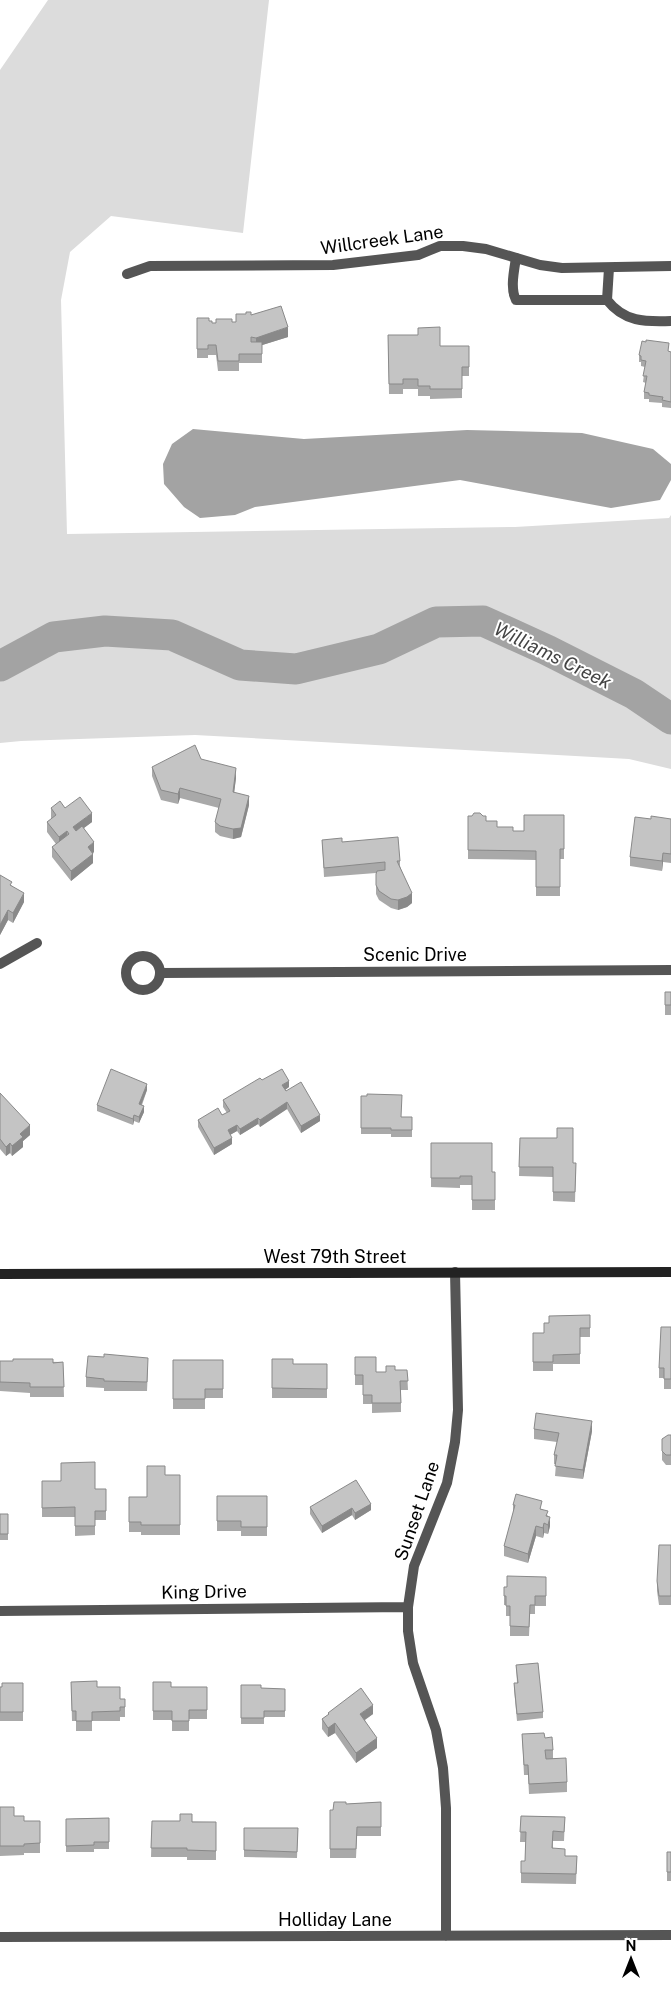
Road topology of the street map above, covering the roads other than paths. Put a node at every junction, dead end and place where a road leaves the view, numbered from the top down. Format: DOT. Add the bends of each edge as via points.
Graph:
graph roads {
  1 [pos="516,258"];
  2 [pos="671,266"];
  3 [pos="609,268"];
  4 [pos="127,274"];
  5 [pos="608,300"];
  6 [pos="671,321"];
  7 [pos="37,943"];
  8 [pos="0,964"];
  9 [pos="671,970"];
  10 [pos="160,973"];
  11 [pos="455,1272"];
  12 [pos="671,1272"];
  13 [pos="0,1274"];
  14 [pos="408,1607"];
  15 [pos="0,1611"];
  16 [pos="671,1935"];
  17 [pos="446,1936"];
  18 [pos="0,1937"];
  1 -- 3 [label="street, Willcreek Lane" via="562,268"];
  1 -- 4 [label="street, Willcreek Lane" via="478,248 440,246 418,255 333,265 150,266"];
  1 -- 5 [label="street" via="516,300"];
  2 -- 3 [label="street, Willcreek Lane"];
  3 -- 5 [label="street"];
  5 -- 6 [label="street" via="620,314 637,321"];
  7 -- 8 [label="street"];
  9 -- 10 [label="street, Scenic Drive"];
  11 -- 12 [label="main road, West 79th Street"];
  11 -- 13 [label="main road, West 79th Street"];
  11 -- 14 [label="street, Sunset Lane" via="458,1410 454,1451 441,1498 414,1566"];
  14 -- 15 [label="street, King Drive"];
  14 -- 17 [label="street, Sunset Lane" via="413,1663 436,1730 443,1768"];
  16 -- 17 [label="street, Holliday Lane"];
  17 -- 18 [label="street, Holliday Lane"];
}
